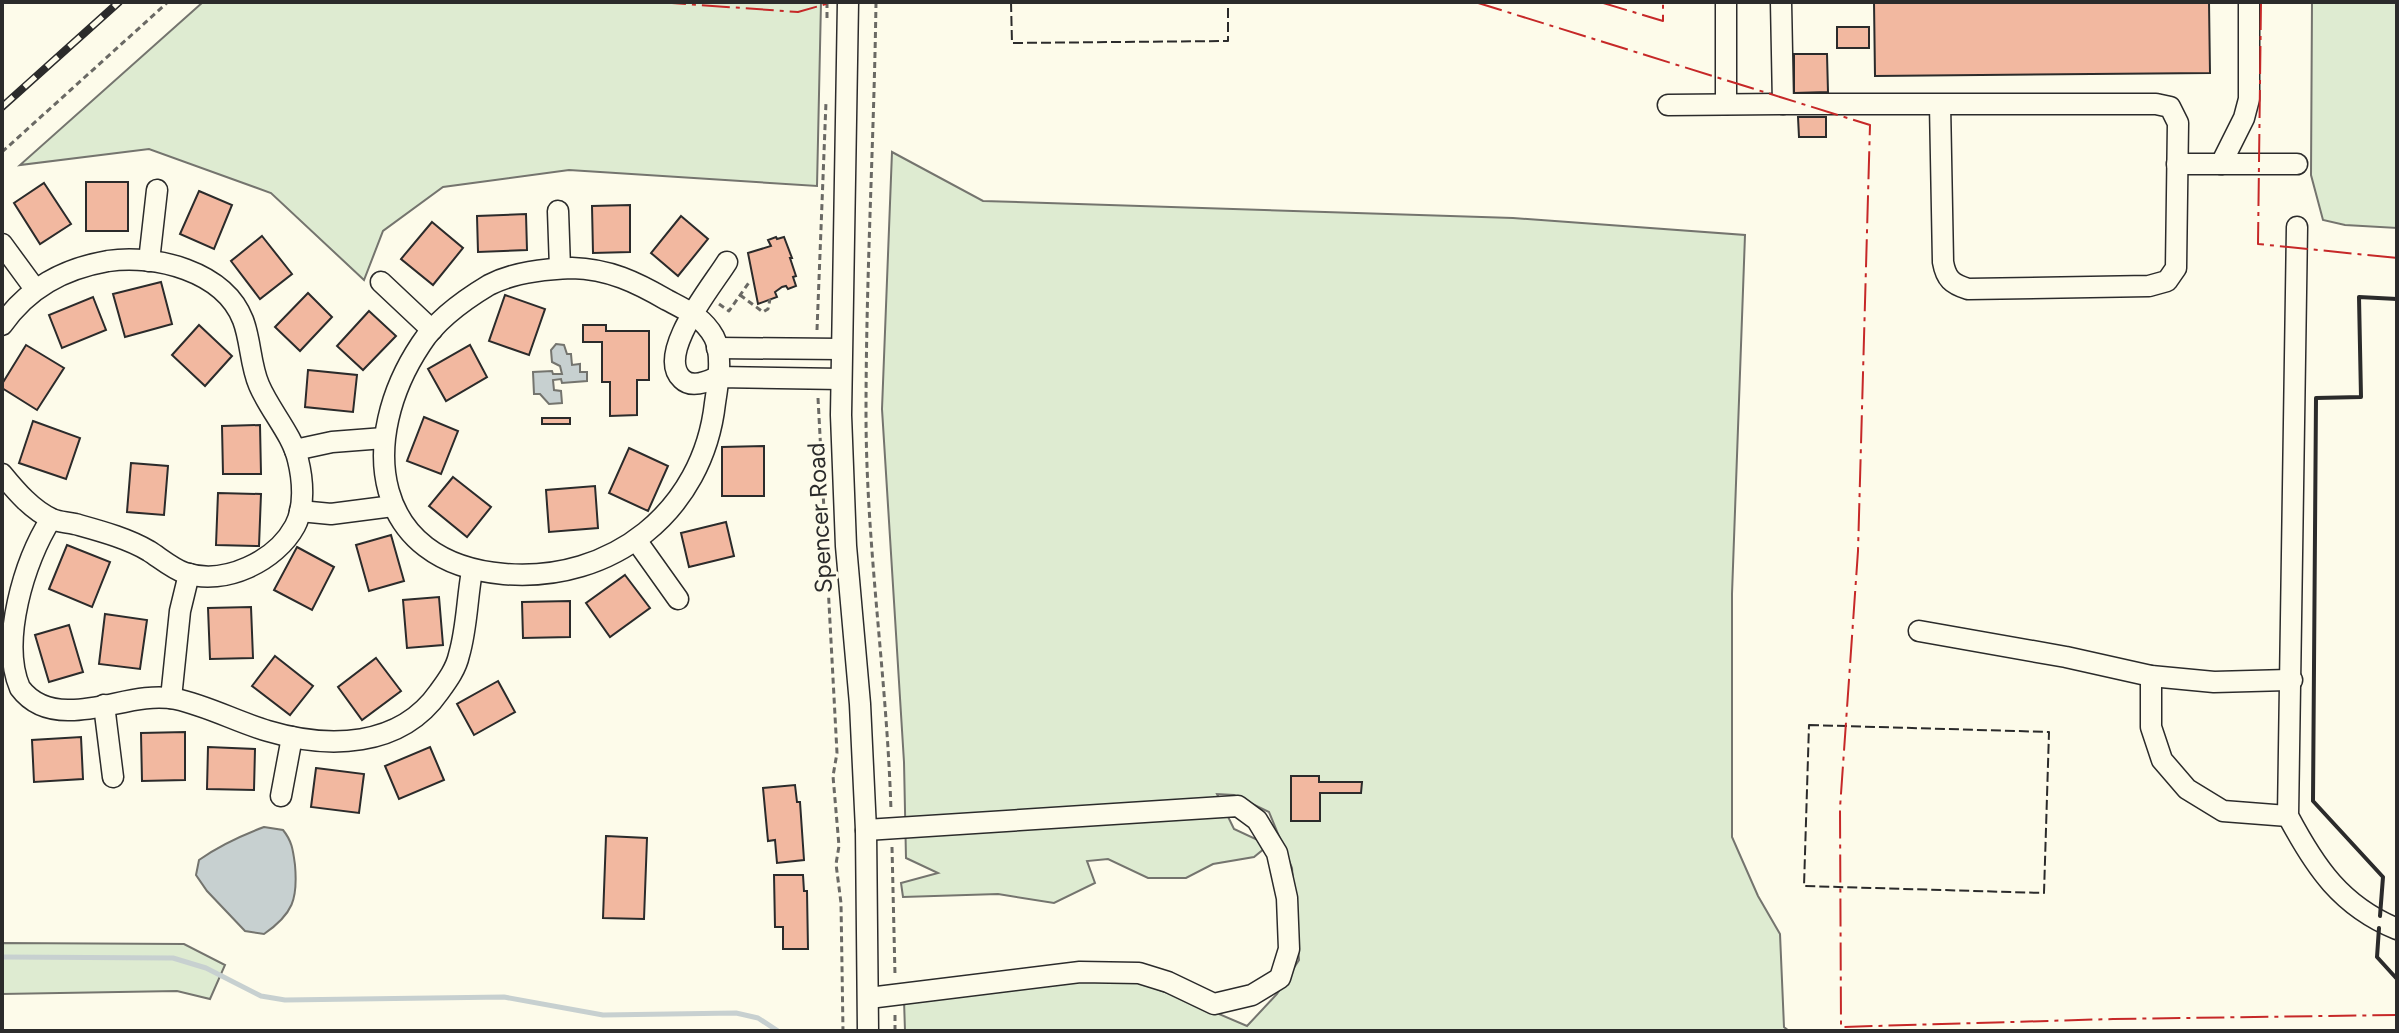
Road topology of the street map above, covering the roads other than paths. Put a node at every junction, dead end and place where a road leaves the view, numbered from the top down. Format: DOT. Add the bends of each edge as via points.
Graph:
graph roads {
  1 [pos="848,2"];
  2 [pos="1726,2"];
  3 [pos="1781,2"];
  4 [pos="2249,2"];
  5 [pos="1726,104"];
  6 [pos="1783,104"];
  7 [pos="1940,104"];
  8 [pos="1668,105"];
  9 [pos="2177,164"];
  10 [pos="2221,164"];
  11 [pos="2297,164"];
  12 [pos="157,190"];
  13 [pos="558,211"];
  14 [pos="2297,227"];
  15 [pos="2,244"];
  16 [pos="149,261"];
  17 [pos="727,262"];
  18 [pos="560,268"];
  19 [pos="381,282"];
  20 [pos="35,289"];
  21 [pos="694,313"];
  22 [pos="2,325"];
  23 [pos="432,330"];
  24 [pos="717,348"];
  25 [pos="841,349"];
  26 [pos="717,377"];
  27 [pos="841,379"];
  28 [pos="384,438"];
  29 [pos="295,450"];
  30 [pos="2,474"];
  31 [pos="393,506"];
  32 [pos="300,511"];
  33 [pos="51,519"];
  34 [pos="636,540"];
  35 [pos="472,571"];
  36 [pos="189,574"];
  37 [pos="678,599"];
  38 [pos="5,628"];
  39 [pos="1919,631"];
  40 [pos="2151,676"];
  41 [pos="2292,680"];
  42 [pos="171,698"];
  43 [pos="104,705"];
  44 [pos="292,737"];
  45 [pos="113,777"];
  46 [pos="281,796"];
  47 [pos="2288,816"];
  48 [pos="866,830"];
  49 [pos="2397,929"];
  50 [pos="869,998"];
  51 [pos="868,1031"];
  1 -- 25 [label="street, Spencer Road"];
  2 -- 5 [label="street"];
  3 -- 6 [label="street"];
  4 -- 10 [label="street" via="2249,99"];
  5 -- 6 [label="street"];
  5 -- 8 [label="street"];
  6 -- 7 [label="street"];
  7 -- 9 [label="street" via="2170,107 2178,123"];
  7 -- 9 [label="street" via="1943,262 1954,285 1968,289 2149,286 2167,281 2176,268"];
  9 -- 10 [label="street"];
  10 -- 11 [label="street"];
  12 -- 16 [label="street"];
  13 -- 18 [label="street"];
  14 -- 41 [label="street"];
  15 -- 20 [label="street"];
  16 -- 20 [label="street" via="98,263 68,271"];
  16 -- 29 [label="street" via="198,275 236,307 257,380"];
  17 -- 21 [label="street"];
  18 -- 21 [label="street" via="593,268 628,278"];
  18 -- 23 [label="street" via="490,284"];
  19 -- 23 [label="street"];
  20 -- 22 [label="street"];
  21 -- 24 [label="street" via="716,339"];
  21 -- 26 [label="street" via="682,329 676,368 689,383"];
  23 -- 28 [label="street" via="399,386"];
  24 -- 25 [label="street"];
  24 -- 26 [label="street"];
  25 -- 27 [label="street, Spencer Road"];
  26 -- 27 [label="street"];
  26 -- 34 [label="street" via="713,420 695,470 662,519"];
  27 -- 48 [label="street, Spencer Road" via="846,546"];
  28 -- 29 [label="street"];
  28 -- 31 [label="street" via="385,477"];
  29 -- 32 [label="street"];
  30 -- 33 [label="street"];
  31 -- 32 [label="street" via="331,514"];
  31 -- 35 [label="street" via="421,542"];
  32 -- 36 [label="street" via="283,542 245,570"];
  33 -- 36 [label="street" via="137,544"];
  33 -- 38 [label="street" via="23,573"];
  34 -- 35 [label="street" via="596,562 554,574"];
  34 -- 37 [label="street"];
  35 -- 44 [label="street" via="459,656 424,712 398,729 367,739"];
  36 -- 42 [label="street"];
  38 -- 43 [label="street" via="10,670 37,704 69,710"];
  39 -- 40 [label="street"];
  40 -- 41 [label="street" via="2214,682"];
  40 -- 47 [label="street" via="2151,727 2162,760 2187,789 2223,811"];
  41 -- 47 [label="street"];
  42 -- 43 [label="street"];
  42 -- 44 [label="street"];
  43 -- 45 [label="street"];
  44 -- 46 [label="street"];
  47 -- 49 [label="street" via="2326,880 2378,921"];
  48 -- 50 [label="street, Spencer Road"];
  48 -- 50 [label="street" via="1238,806 1257,820 1277,853 1287,898 1289,949 1280,978 1252,995 1214,1004 1139,973 1080,972"];
  50 -- 51 [label="street, Spencer Road"];
}
